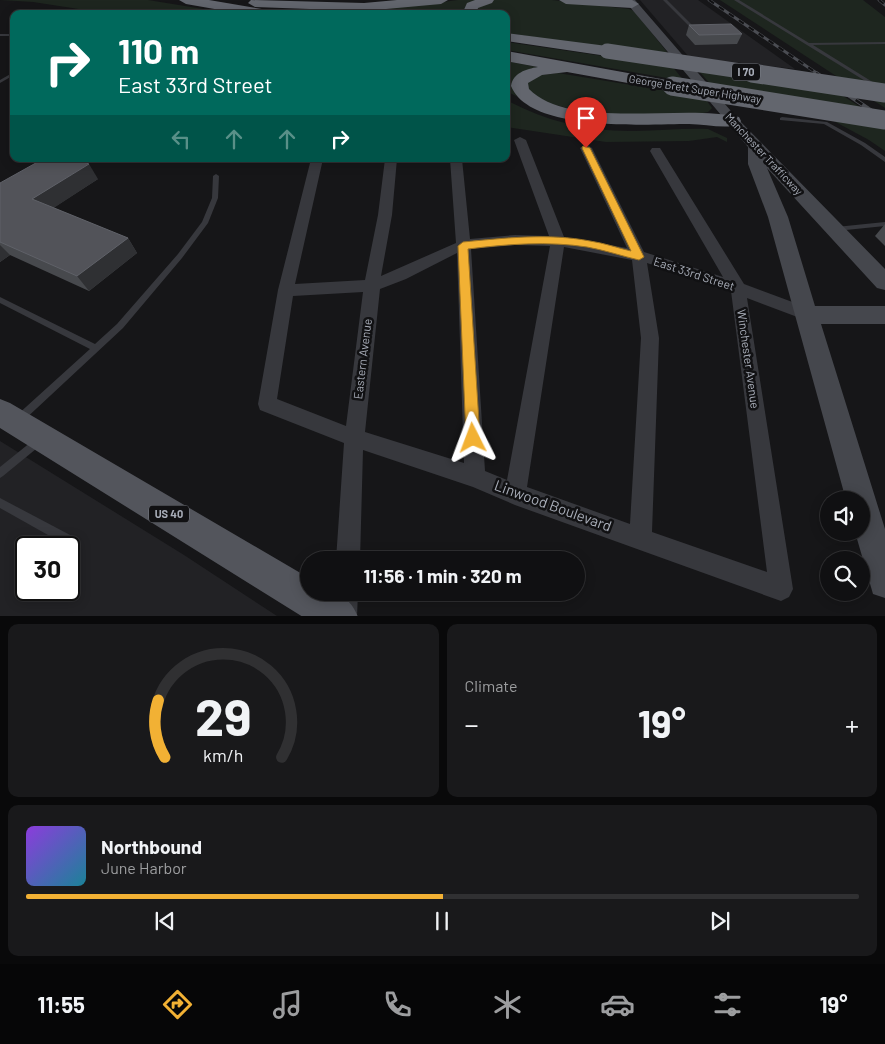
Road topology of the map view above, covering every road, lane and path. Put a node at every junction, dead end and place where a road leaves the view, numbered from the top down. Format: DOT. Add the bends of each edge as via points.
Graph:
graph roads {
  1 [pos="186,0"];
  2 [pos="234,0"];
  3 [pos="441,0"];
  4 [pos="487,0"];
  5 [pos="566,0"];
  6 [pos="595,0"];
  7 [pos="604,0"];
  8 [pos="665,0"];
  9 [pos="736,0"];
  10 [pos="600,1"];
  11 [pos="631,2"];
  12 [pos="255,3"];
  13 [pos="245,10"];
  14 [pos="300,10"];
  15 [pos="470,10"];
  16 [pos="691,26"];
  17 [pos="510,37"];
  18 [pos="885,43"];
  19 [pos="809,44"];
  20 [pos="510,57"];
  21 [pos="567,67"];
  22 [pos="885,92"];
  23 [pos="510,98"];
  24 [pos="782,119"];
  25 [pos="885,120"];
  26 [pos="732,121"];
  27 [pos="520,140"];
  28 [pos="756,147"];
  29 [pos="586,148"];
  30 [pos="656,151"];
  31 [pos="885,160"];
  32 [pos="317,162"];
  33 [pos="391,162"];
  34 [pos="456,162"];
  35 [pos="216,176"];
  36 [pos="885,224"];
  37 [pos="836,229"];
  38 [pos="558,240"];
  39 [pos="463,246"];
  40 [pos="639,257"];
  41 [pos="885,282"];
  42 [pos="372,286"];
  43 [pos="738,288"];
  44 [pos="286,290"];
  45 [pos="0,300"];
  46 [pos="885,314"];
  47 [pos="808,315"];
  48 [pos="95,348"];
  49 [pos="19,424"];
  50 [pos="354,438"];
  51 [pos="0,473"];
  52 [pos="475,477"];
  53 [pos="515,494"];
  54 [pos="0,503"];
  55 [pos="61,536"];
  56 [pos="641,537"];
  57 [pos="348,551"];
  58 [pos="885,582"];
  59 [pos="781,588"];
  60 [pos="332,609"];
  1 -- 13 [label="highway"];
  2 -- 12 [label="highway"];
  3 -- 12 [label="highway" via="364,6"];
  4 -- 15 [label="highway" via="472,6"];
  5 -- 11 [label="highway"];
  6 -- 10 [label="highway"];
  7 -- 10 [label="highway"];
  8 -- 16 [label="lane"];
  9 -- 19 [label="lane"];
  10 -- 11 [label="highway"];
  11 -- 26 [label="main road, Manchester Trafficway"];
  12 -- 14 [label="highway"];
  17 -- 22 [label="highway, George Brett Super Highway / I 70, bridge"];
  18 -- 19 [label="lane"];
  19 -- 22 [label="lane"];
  20 -- 21 [label="highway, George Brett Super Highway / I 70"];
  21 -- 25 [label="highway, George Brett Super Highway / I 70, bridge"];
  21 -- 26 [label="highway" via="524,77 519,88 522,94 544,106 587,117"];
  23 -- 26 [label="highway" via="548,115 594,125 653,127"];
  24 -- 31 [label="lane" via="825,123"];
  26 -- 28 [label="main road, Manchester Trafficway"];
  27 -- 38 [label="street"];
  28 -- 37 [label="main road, Manchester Trafficway"];
  28 -- 47 [label="main road" via="757,164 778,217"];
  29 -- 40 [label="street"];
  30 -- 43 [label="street, Winchester Avenue"];
  32 -- 44 [label="street"];
  33 -- 42 [label="street, Eastern Avenue"];
  34 -- 39 [label="street"];
  35 -- 48 [label="lane" via="216,198 205,224 132,313"];
  36 -- 37 [label="lane"];
  37 -- 41 [label="main road, Manchester Trafficway"];
  38 -- 39 [label="street, East 33rd Street"];
  38 -- 40 [label="street, East 33rd Street"];
  38 -- 53 [label="street"];
  39 -- 42 [label="street, East 33rd Street"];
  39 -- 52 [label="street"];
  40 -- 43 [label="street, East 33rd Street" via="716,278"];
  40 -- 56 [label="street" via="650,338"];
  42 -- 44 [label="street, East 33rd Street"];
  42 -- 50 [label="street, Eastern Avenue"];
  43 -- 47 [label="street, East 33rd Street"];
  43 -- 59 [label="street, Winchester Avenue"];
  44 -- 50 [label="street, Linwood Boulevard" via="267,404"];
  45 -- 48 [label="lane"];
  46 -- 47 [label="main road"];
  47 -- 58 [label="main road"];
  48 -- 49 [label="lane"];
  49 -- 51 [label="lane"];
  49 -- 60 [label="main road, US 40"];
  50 -- 52 [label="street, Linwood Boulevard"];
  50 -- 57 [label="street, Eastern Avenue"];
  52 -- 53 [label="street, Linwood Boulevard"];
  53 -- 56 [label="street, Linwood Boulevard"];
  54 -- 55 [label="lane"];
  56 -- 59 [label="street, Linwood Boulevard"];
}
